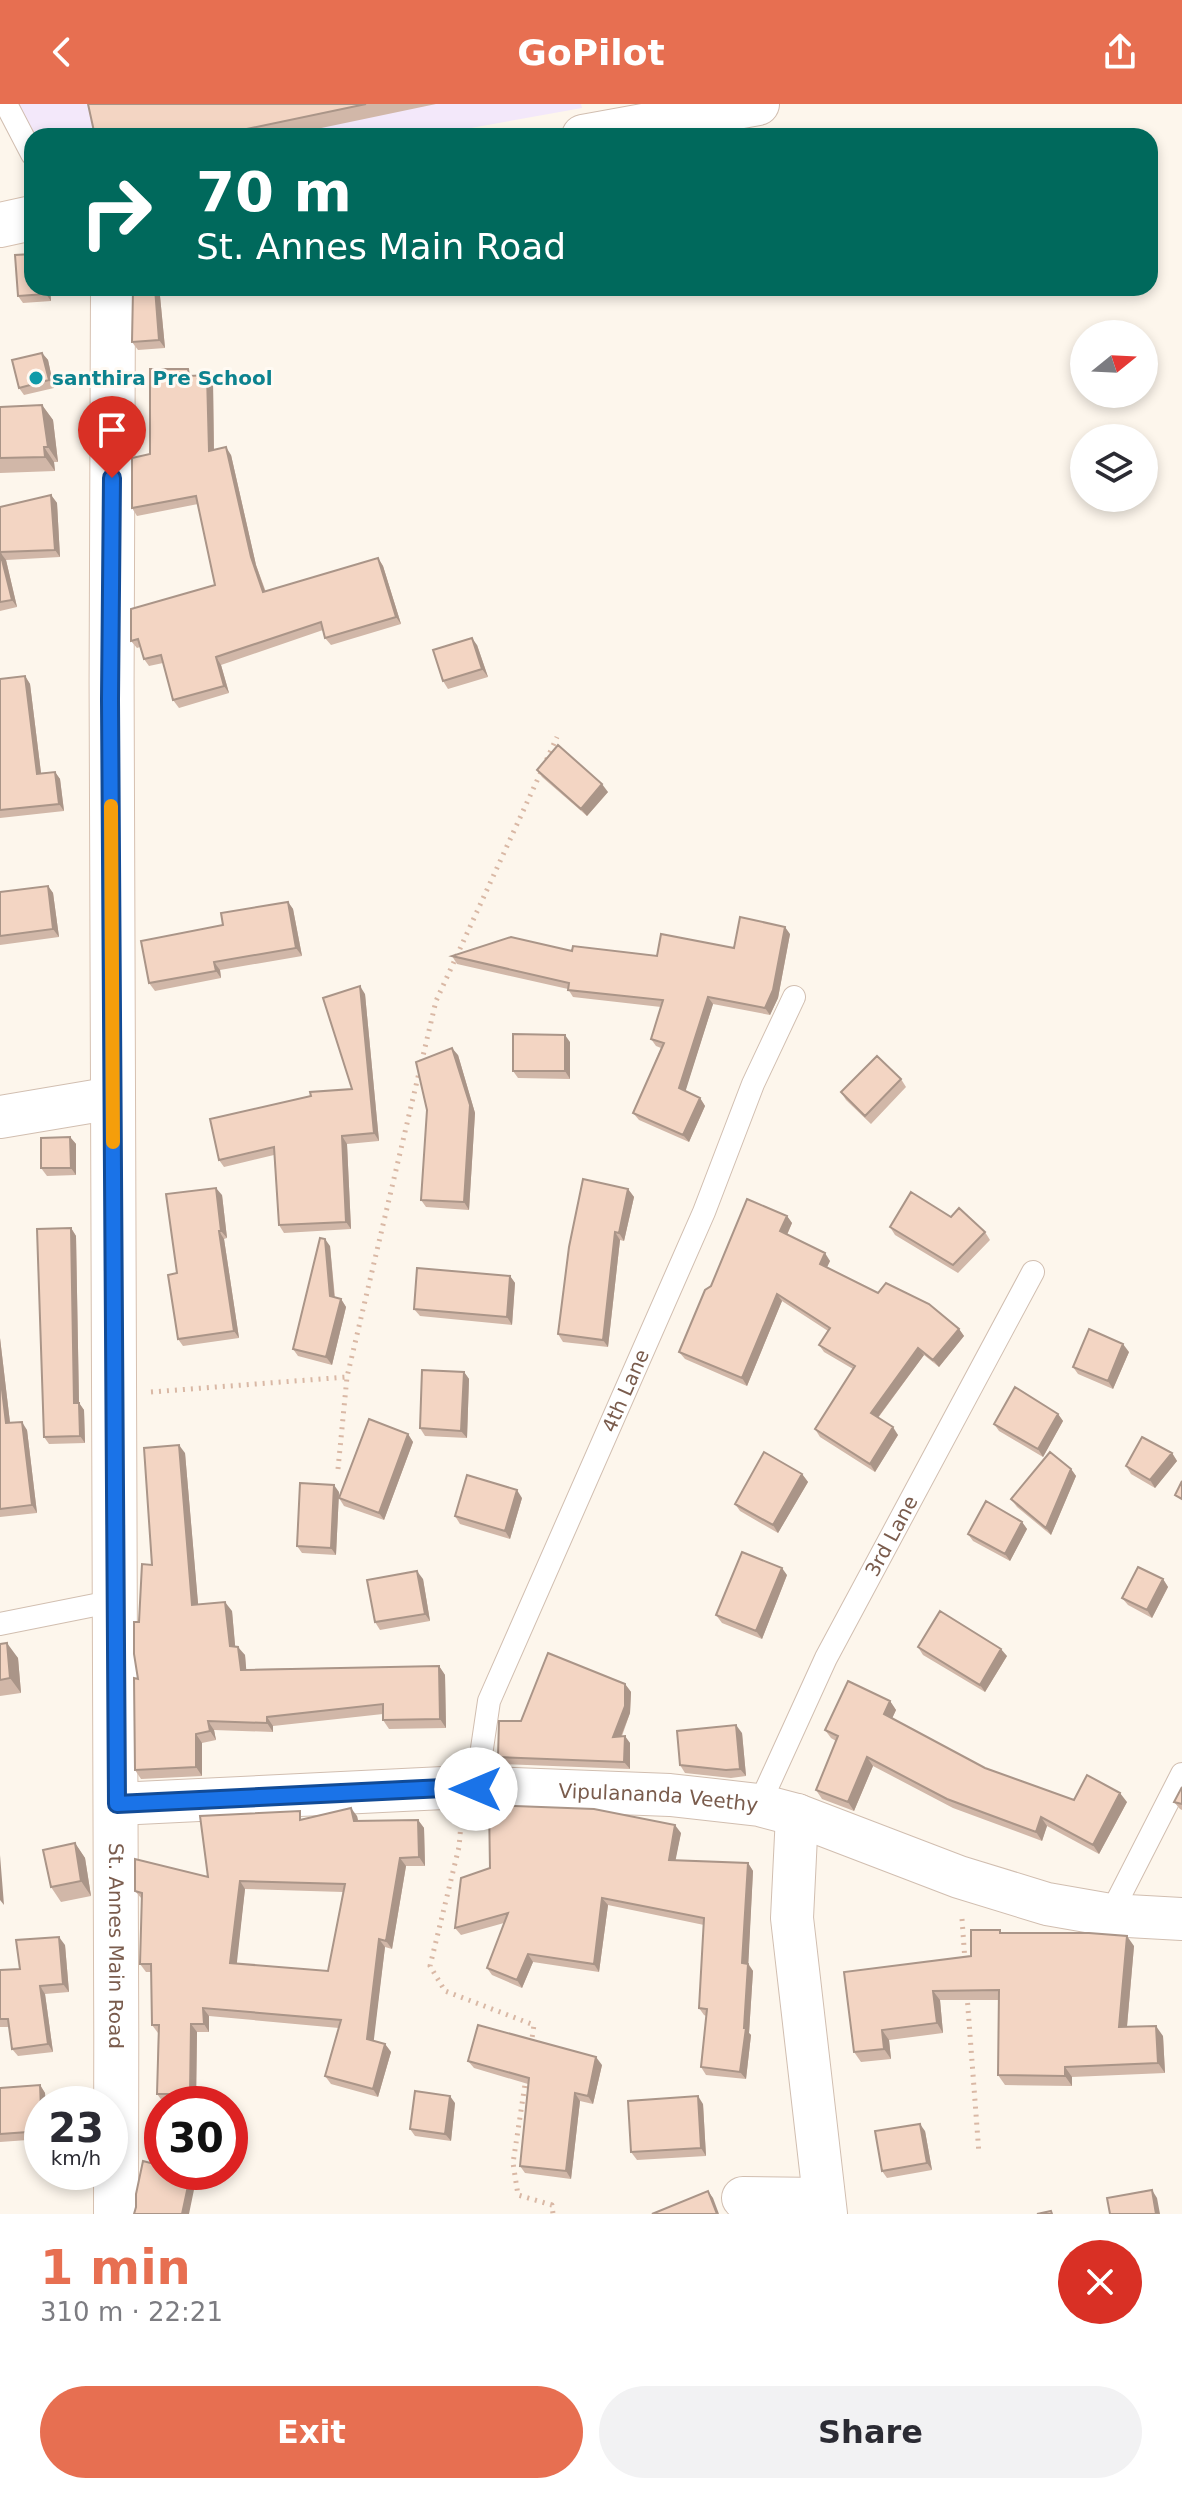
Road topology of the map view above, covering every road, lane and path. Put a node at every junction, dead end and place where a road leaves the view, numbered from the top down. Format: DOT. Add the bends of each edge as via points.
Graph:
graph roads {
  1 [pos="6,104"];
  2 [pos="730,107"];
  3 [pos="624,128"];
  4 [pos="24,139"];
  5 [pos="24,220"];
  6 [pos="0,225"];
  7 [pos="113,296"];
  8 [pos="557,737"];
  9 [pos="794,997"];
  10 [pos="113,1098"];
  11 [pos="0,1117"];
  12 [pos="1033,1272"];
  13 [pos="347,1377"];
  14 [pos="115,1394"];
  15 [pos="338,1469"];
  16 [pos="115,1601"];
  17 [pos="0,1624"];
  18 [pos="1182,1774"];
  19 [pos="470,1788"];
  20 [pos="117,1804"];
  21 [pos="778,1810"];
  22 [pos="959,1877"];
  23 [pos="1110,1915"];
  24 [pos="1182,1919"];
  25 [pos="965,1969"];
  26 [pos="967,1984"];
  27 [pos="530,2056"];
  28 [pos="527,2071"];
  29 [pos="979,2154"];
  30 [pos="743,2198"];
  31 [pos="824,2206"];
  32 [pos="116,2214"];
  33 [pos="553,2214"];
  1 -- 4 [label="lane"];
  2 -- 3 [label="street"];
  5 -- 6 [label="street"];
  7 -- 10 [label="street, St. Annes Main Road"];
  8 -- 13 [label="path" via="436,1001"];
  9 -- 19 [label="lane, 4th Lane" via="489,1701"];
  10 -- 11 [label="street"];
  10 -- 14 [label="street, St. Annes Main Road"];
  12 -- 21 [label="lane, 3rd Lane" via="826,1658"];
  13 -- 14 [label="path"];
  13 -- 15 [label="path"];
  14 -- 16 [label="street, St. Annes Main Road"];
  16 -- 17 [label="lane"];
  16 -- 20 [label="street, St. Annes Main Road"];
  18 -- 23 [label="lane"];
  19 -- 20 [label="street, Vipulananda Veethy"];
  19 -- 21 [label="street, Vipulananda Veethy" via="670,1795"];
  19 -- 27 [label="path" via="430,1966 445,1991 534,2025"];
  20 -- 32 [label="street, St. Annes Main Road"];
  21 -- 22 [label="street, Vipulananda Veethy"];
  21 -- 31 [label="street"];
  22 -- 23 [label="street, Vipulananda Veethy" via="1047,1904"];
  22 -- 25 [label="path"];
  23 -- 24 [label="street, Vipulananda Veethy"];
  26 -- 29 [label="path"];
  28 -- 33 [label="path" via="513,2163 518,2195 552,2205"];
  30 -- 31 [label="street"];
}
